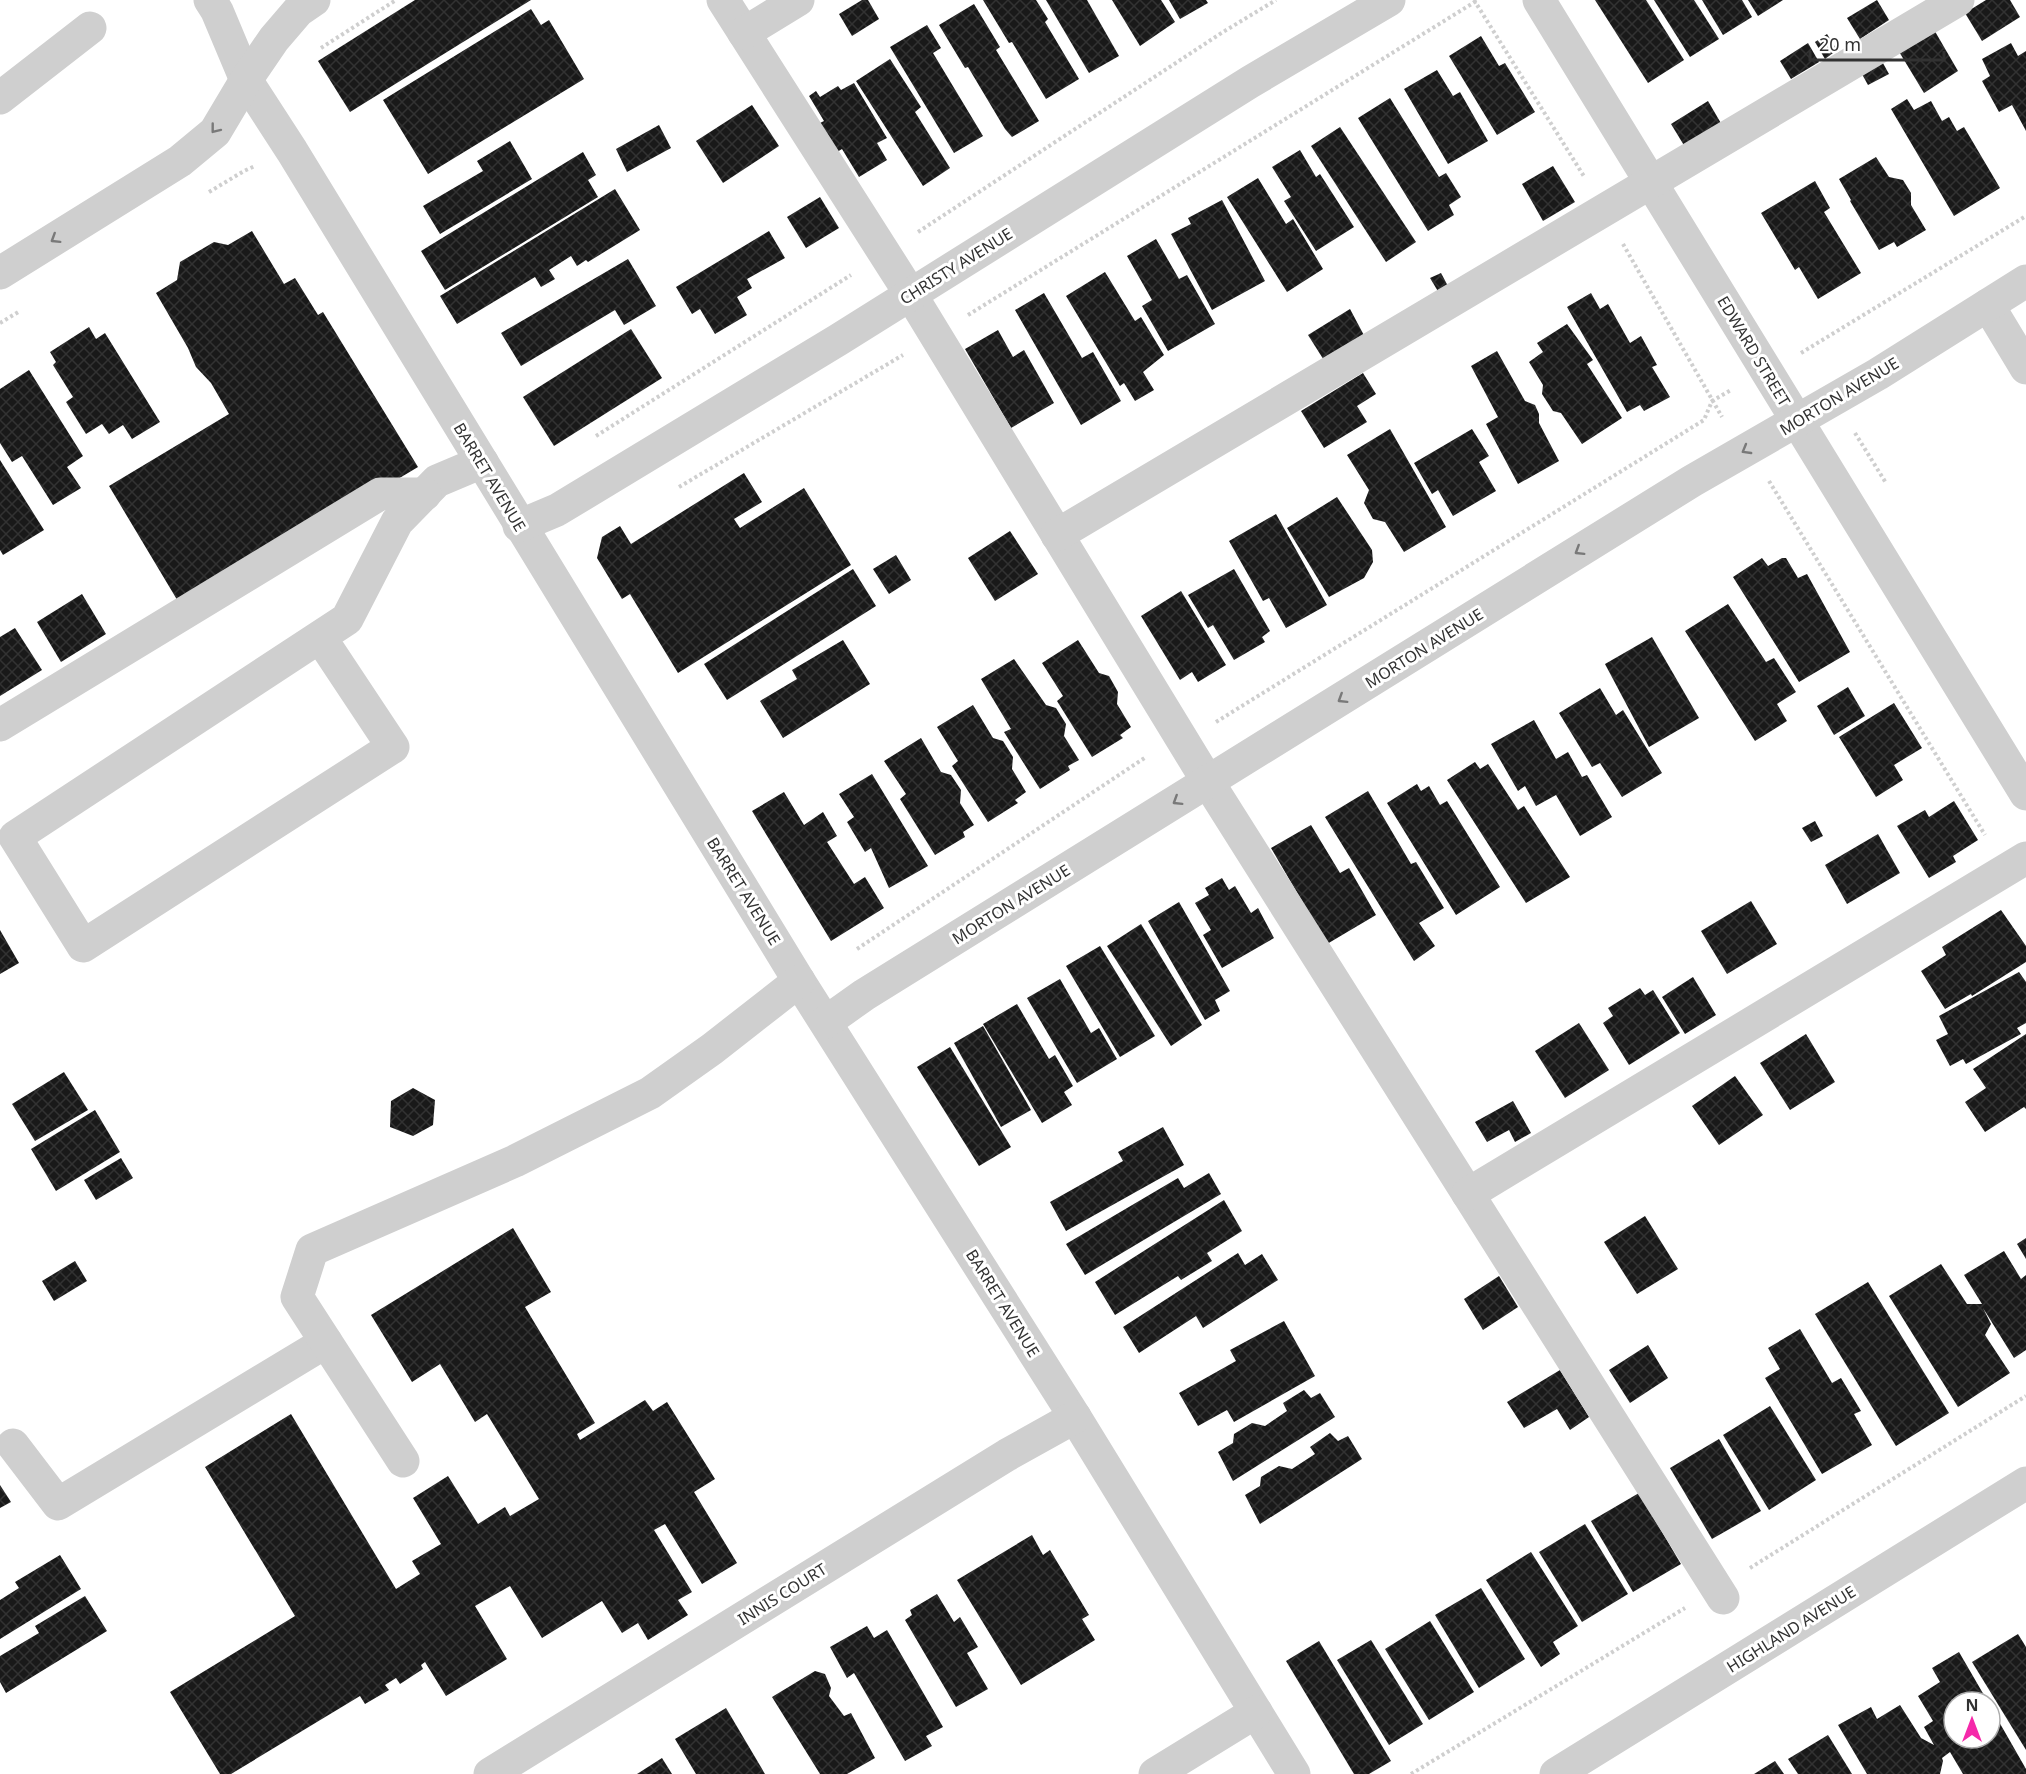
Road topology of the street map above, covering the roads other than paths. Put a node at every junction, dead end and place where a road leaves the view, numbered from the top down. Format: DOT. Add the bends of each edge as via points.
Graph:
graph roads {
  1 [pos="210,0"];
  2 [pos="314,0"];
  3 [pos="723,0"];
  4 [pos="798,0"];
  5 [pos="1389,0"];
  6 [pos="1539,0"];
  7 [pos="1958,0"];
  8 [pos="90,28"];
  9 [pos="744,33"];
  10 [pos="246,80"];
  11 [pos="0,98"];
  12 [pos="1651,183"];
  13 [pos="4,261"];
  14 [pos="2026,281"];
  15 [pos="911,295"];
  16 [pos="1988,305"];
  17 [pos="2026,368"];
  18 [pos="1797,421"];
  19 [pos="482,462"];
  20 [pos="425,494"];
  21 [pos="519,526"];
  22 [pos="1057,535"];
  23 [pos="320,636"];
  24 [pos="0,725"];
  25 [pos="1208,782"];
  26 [pos="2026,794"];
  27 [pos="2026,858"];
  28 [pos="799,981"];
  29 [pos="826,1022"];
  30 [pos="1468,1194"];
  31 [pos="326,1342"];
  32 [pos="1075,1417"];
  33 [pos="13,1445"];
  34 [pos="403,1461"];
  35 [pos="2026,1483"];
  36 [pos="1723,1598"];
  37 [pos="1256,1712"];
  38 [pos="490,1774"];
  39 [pos="1155,1774"];
  40 [pos="1294,1774"];
  41 [pos="1556,1774"];
  1 -- 10 [label="street, BARRET AVENUE"];
  2 -- 10 [label="street" via="298,11 274,39"];
  3 -- 9 [label="street"];
  4 -- 9 [label="street"];
  5 -- 15 [label="street, CHRISTY AVENUE" via="1250,82"];
  6 -- 12 [label="street, EDWARD STREET"];
  7 -- 12 [label="street"];
  8 -- 11 [label="street"];
  9 -- 15 [label="street"];
  10 -- 13 [label="street, one-way" via="215,132 180,161"];
  10 -- 19 [label="street, BARRET AVENUE"];
  12 -- 18 [label="street, EDWARD STREET"];
  12 -- 22 [label="street"];
  14 -- 16 [label="street, MORTON AVENUE"];
  15 -- 21 [label="street, CHRISTY AVENUE" via="557,510"];
  15 -- 22 [label="street"];
  16 -- 17 [label="street"];
  16 -- 18 [label="street, MORTON AVENUE"];
  18 -- 25 [label="street, MORTON AVENUE, one-way" via="1692,481"];
  18 -- 26 [label="street, EDWARD STREET"];
  19 -- 20 [label="street" via="437,481"];
  19 -- 21 [label="street, BARRET AVENUE"];
  20 -- 23 [label="street" via="397,522 347,619"];
  20 -- 24 [label="street" via="380,494"];
  21 -- 28 [label="street, BARRET AVENUE"];
  22 -- 25 [label="street"];
  23 -- 23 [label="street" via="15,837 84,946 393,747"];
  25 -- 29 [label="street, MORTON AVENUE, one-way"];
  25 -- 30 [label="street"];
  27 -- 30 [label="street"];
  28 -- 29 [label="street, BARRET AVENUE"];
  28 -- 31 [label="street" via="650,1093 515,1161 312,1250 297,1297"];
  29 -- 32 [label="street, BARRET AVENUE"];
  30 -- 36 [label="street"];
  31 -- 33 [label="street" via="58,1504"];
  31 -- 34 [label="street"];
  32 -- 37 [label="street, BARRET AVENUE"];
  32 -- 38 [label="street, INNIS COURT"];
  35 -- 41 [label="street, HIGHLAND AVENUE"];
  37 -- 39 [label="street"];
  37 -- 40 [label="street, BARRET AVENUE"];
}
